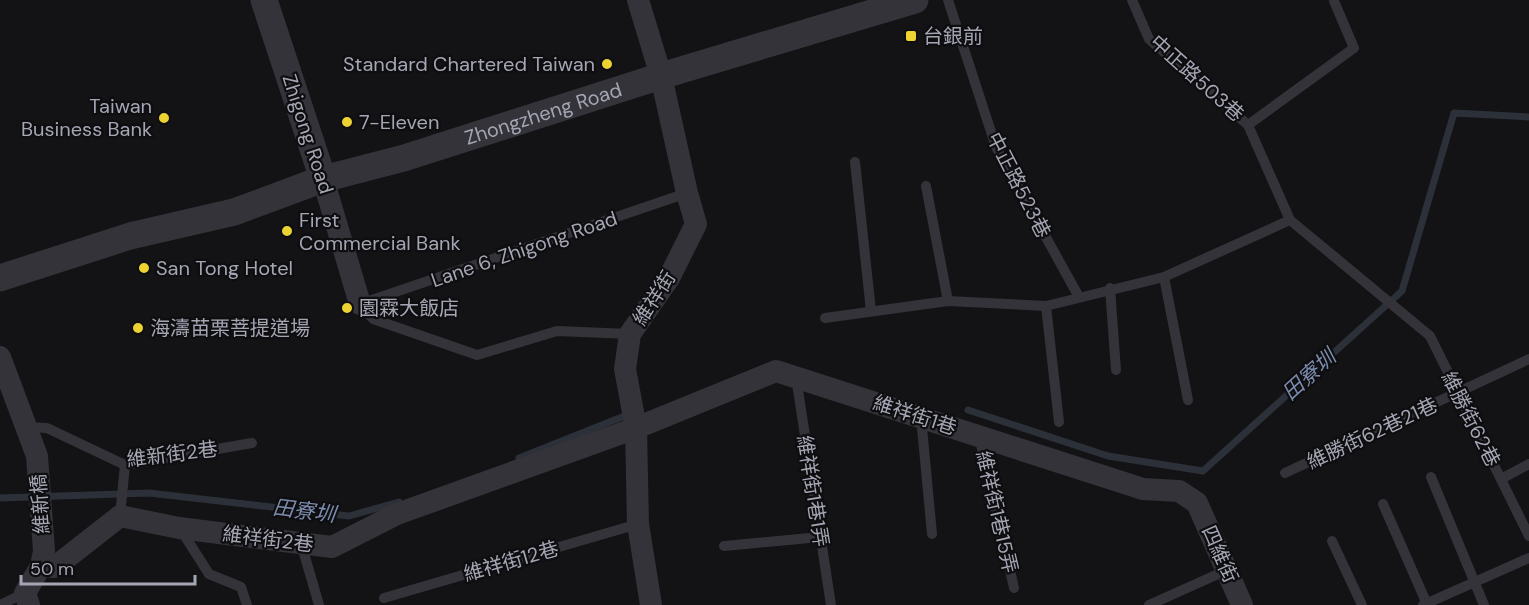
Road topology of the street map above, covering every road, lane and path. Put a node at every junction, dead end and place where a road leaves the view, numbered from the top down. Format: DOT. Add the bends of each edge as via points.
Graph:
graph roads {
  1 [pos="264,0"];
  2 [pos="638,0"];
  3 [pos="915,0"];
  4 [pos="948,0"];
  5 [pos="1132,0"];
  6 [pos="1334,1"];
  7 [pos="661,76"];
  8 [pos="1248,125"];
  9 [pos="855,162"];
  10 [pos="323,179"];
  11 [pos="926,186"];
  12 [pos="687,194"];
  13 [pos="1290,220"];
  14 [pos="1164,276"];
  15 [pos="0,278"];
  16 [pos="1110,288"];
  17 [pos="1376,290"];
  18 [pos="1079,297"];
  19 [pos="948,301"];
  20 [pos="360,304"];
  21 [pos="1046,306"];
  22 [pos="871,311"];
  23 [pos="825,318"];
  24 [pos="630,334"];
  25 [pos="0,357"];
  26 [pos="1529,359"];
  27 [pos="1116,370"];
  28 [pos="796,377"];
  29 [pos="1458,393"];
  30 [pos="1188,400"];
  31 [pos="921,417"];
  32 [pos="1059,422"];
  33 [pos="27,427"];
  34 [pos="636,428"];
  35 [pos="979,436"];
  36 [pos="252,443"];
  37 [pos="1529,464"];
  38 [pos="125,465"];
  39 [pos="1285,472"];
  40 [pos="1431,477"];
  41 [pos="1501,479"];
  42 [pos="1197,503"];
  43 [pos="1383,504"];
  44 [pos="120,516"];
  45 [pos="638,525"];
  46 [pos="179,528"];
  47 [pos="932,534"];
  48 [pos="1529,536"];
  49 [pos="820,537"];
  50 [pos="1332,541"];
  51 [pos="300,543"];
  52 [pos="724,546"];
  53 [pos="1529,558"];
  54 [pos="42,559"];
  55 [pos="1227,570"];
  56 [pos="1474,581"];
  57 [pos="1014,588"];
  58 [pos="384,598"];
  59 [pos="27,599"];
  60 [pos="1425,604"];
  61 [pos="0,605"];
  62 [pos="247,605"];
  63 [pos="319,605"];
  64 [pos="651,605"];
  65 [pos="831,605"];
  66 [pos="1149,605"];
  67 [pos="1242,605"];
  68 [pos="1362,605"];
  69 [pos="1484,605"];
  1 -- 10 [label="street, Zhigong Road"];
  2 -- 7 [label="street, 維祥街"];
  3 -- 7 [label="street, Zhongzheng Road"];
  4 -- 18 [label="lane, 中正路523巷" via="996,147"];
  5 -- 8 [label="lane, 中正路503巷" via="1149,39"];
  6 -- 8 [label="lane" via="1354,48"];
  7 -- 10 [label="street, Zhongzheng Road" via="404,158"];
  7 -- 12 [label="street, 維祥街"];
  8 -- 13 [label="lane, 中正路503巷"];
  9 -- 22 [label="lane"];
  10 -- 15 [label="street, Zhongzheng Road" via="234,212 130,236"];
  10 -- 20 [label="street, Zhigong Road"];
  11 -- 19 [label="lane"];
  12 -- 20 [label="lane, Lane 6, Zhigong Road"];
  12 -- 24 [label="street, 維祥街" via="696,224 669,278"];
  13 -- 14 [label="lane"];
  13 -- 17 [label="lane, 中正路503巷"];
  14 -- 16 [label="lane"];
  14 -- 30 [label="lane"];
  16 -- 18 [label="lane"];
  16 -- 27 [label="lane"];
  17 -- 29 [label="lane, 維勝街62巷" via="1430,336"];
  18 -- 21 [label="lane"];
  19 -- 21 [label="lane"];
  19 -- 22 [label="lane"];
  20 -- 24 [label="lane" via="373,319 477,355 557,330"];
  21 -- 32 [label="lane"];
  22 -- 23 [label="lane"];
  24 -- 34 [label="street, 維祥街" via="625,369"];
  25 -- 33 [label="street, 維新橋"];
  26 -- 29 [label="lane, 維勝街62巷21巷"];
  28 -- 31 [label="street, 維祥街1巷"];
  28 -- 34 [label="street, 維祥街1巷" via="776,371"];
  28 -- 49 [label="lane, 維祥街1巷1弄"];
  29 -- 39 [label="lane, 維勝街62巷21巷"];
  29 -- 41 [label="lane, 維勝街62巷"];
  31 -- 35 [label="street, 維祥街1巷"];
  31 -- 47 [label="lane"];
  33 -- 38 [label="lane, 維新街2巷" via="46,428"];
  33 -- 54 [label="street, 維新橋" via="37,456"];
  34 -- 45 [label="street, 維祥街"];
  34 -- 51 [label="street, 維祥街2巷" via="397,514 332,547"];
  35 -- 42 [label="street, 維祥街1巷" via="1143,489 1179,491"];
  35 -- 57 [label="lane, 維祥街1巷15弄"];
  36 -- 38 [label="lane, 維新街2巷"];
  37 -- 41 [label="lane"];
  38 -- 44 [label="lane"];
  40 -- 56 [label="lane"];
  41 -- 48 [label="lane, 維勝街62巷"];
  42 -- 55 [label="street, 四維街"];
  43 -- 60 [label="lane"];
  44 -- 46 [label="street, 維祥街2巷"];
  44 -- 54 [label="street" via="55,567"];
  45 -- 58 [label="lane, 維祥街12巷"];
  45 -- 64 [label="street, 維祥街"];
  46 -- 51 [label="street, 維祥街2巷"];
  46 -- 62 [label="lane" via="209,574 241,587"];
  49 -- 52 [label="lane"];
  49 -- 65 [label="lane, 維祥街1巷1弄"];
  50 -- 68 [label="lane"];
  51 -- 63 [label="lane"];
  53 -- 56 [label="lane"];
  54 -- 59 [label="street"];
  55 -- 66 [label="lane"];
  55 -- 67 [label="street, 四維街"];
  56 -- 60 [label="lane"];
  56 -- 69 [label="lane"];
  59 -- 61 [label="lane"];
}
